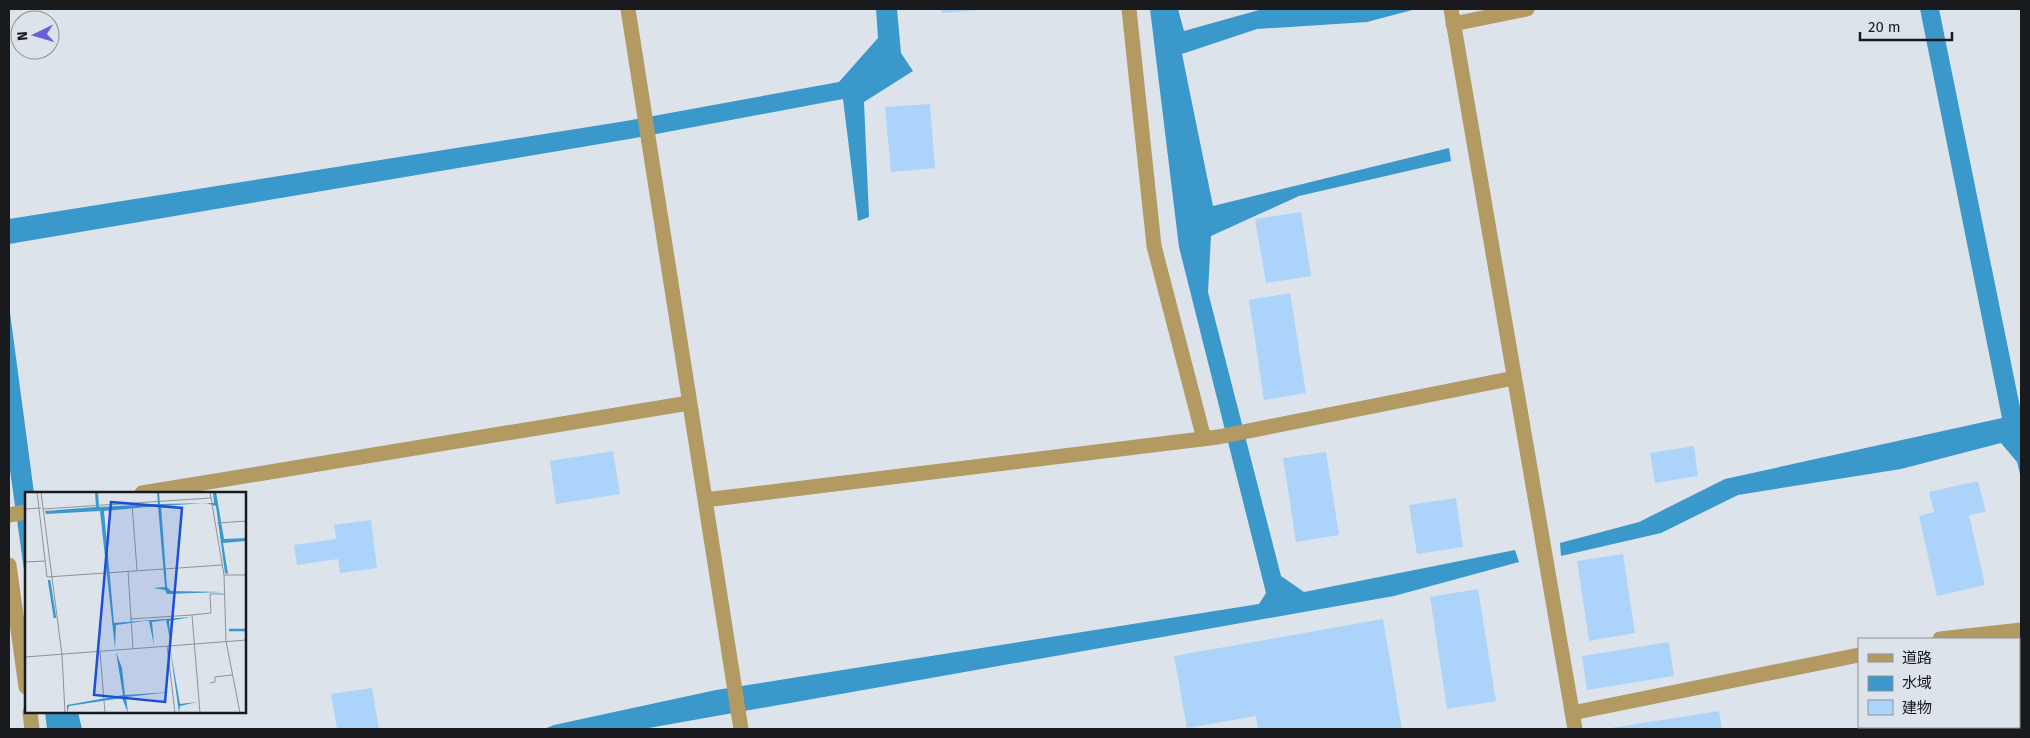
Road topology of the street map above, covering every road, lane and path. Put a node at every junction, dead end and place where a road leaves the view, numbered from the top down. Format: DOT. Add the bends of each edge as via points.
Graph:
graph roads {
  1 [pos="628,9"];
  2 [pos="1129,9"];
  3 [pos="1526,9"];
  4 [pos="1452,16"];
  5 [pos="1514,378"];
  6 [pos="689,403"];
  7 [pos="1211,438"];
  8 [pos="148,492"];
  9 [pos="704,500"];
  10 [pos="25,512"];
  11 [pos="9,515"];
  12 [pos="9,565"];
  13 [pos="2021,630"];
  14 [pos="1949,638"];
  15 [pos="1858,656"];
  16 [pos="25,680"];
  17 [pos="30,713"];
  18 [pos="1572,714"];
  19 [pos="740,723"];
  20 [pos="32,729"];
  21 [pos="1575,729"];
  1 -- 6 [label="street"];
  2 -- 7 [label="street" via="1154,246"];
  3 -- 4 [label="street"];
  4 -- 5 [label="street"];
  5 -- 7 [label="street"];
  5 -- 18 [label="street"];
  6 -- 8 [label="street"];
  6 -- 9 [label="street"];
  7 -- 9 [label="street"];
  9 -- 19 [label="street"];
  10 -- 11 [label="street"];
  12 -- 16 [label="street"];
  13 -- 14 [label="street"];
  15 -- 18 [label="street"];
  17 -- 20 [label="street"];
  18 -- 21 [label="street"];
}
